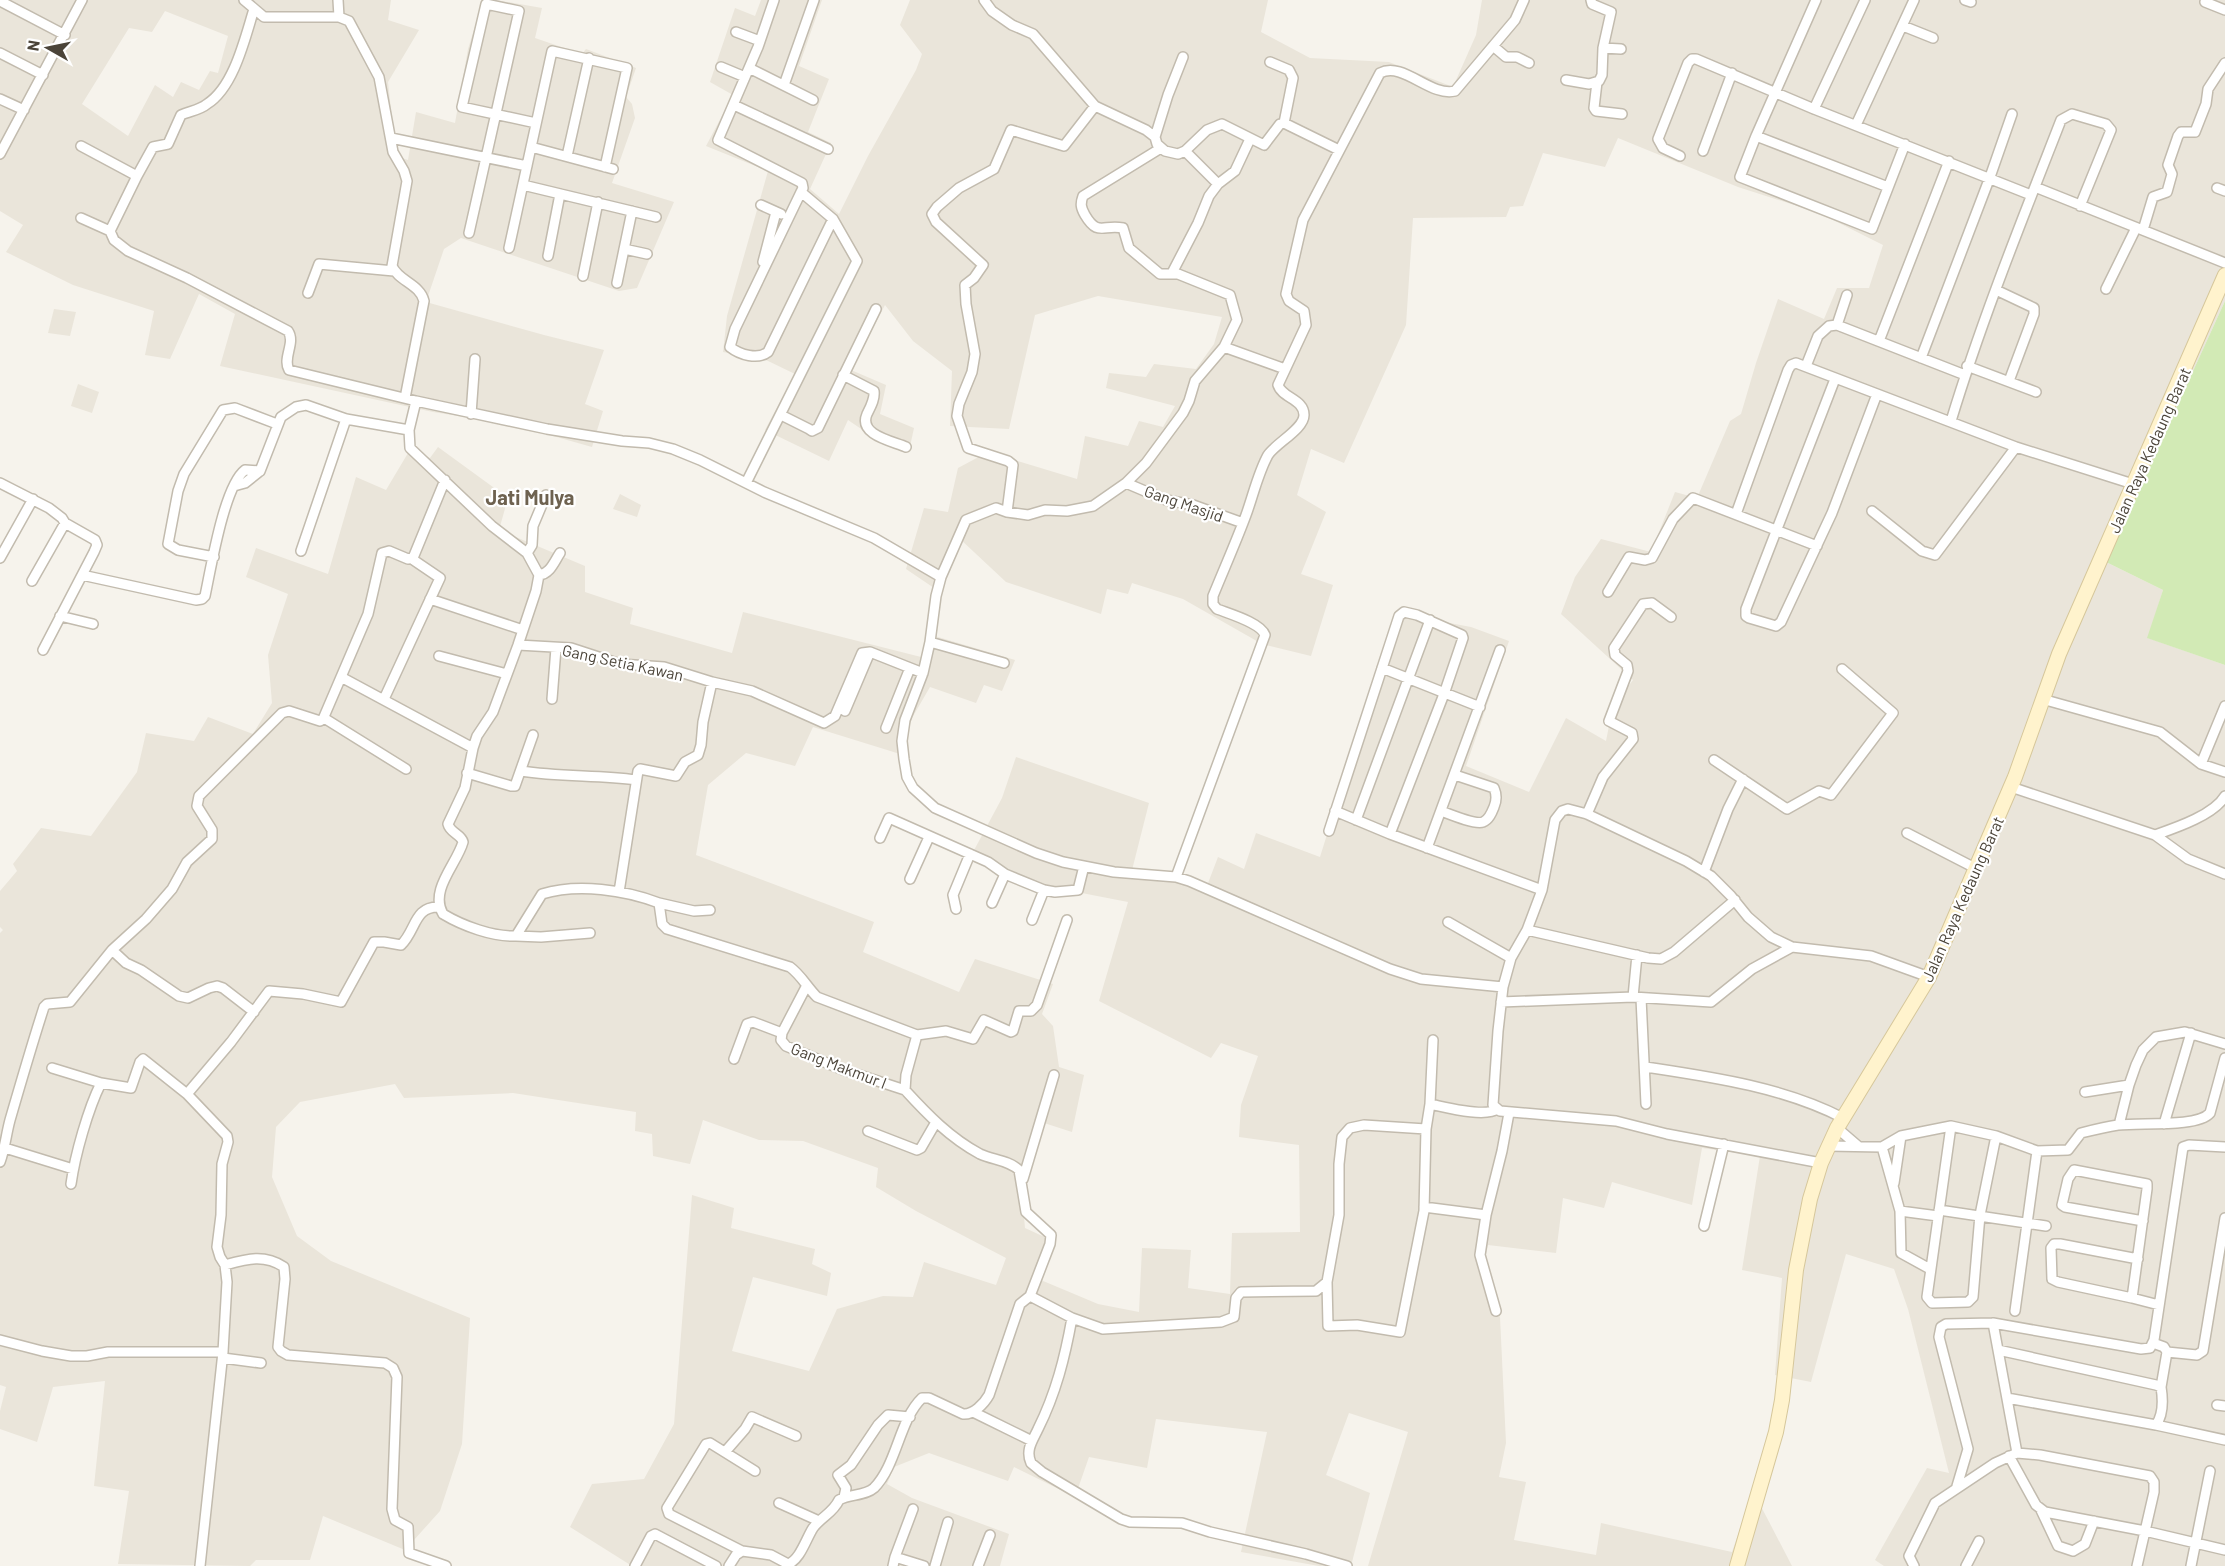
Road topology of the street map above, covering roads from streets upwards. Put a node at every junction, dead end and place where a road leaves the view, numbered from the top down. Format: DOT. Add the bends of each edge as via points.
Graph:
graph roads {
  1 [pos="82,0"];
  2 [pos="244,0"];
  3 [pos="338,0"];
  4 [pos="774,0"];
  5 [pos="814,0"];
  6 [pos="984,0"];
  7 [pos="1524,0"];
  8 [pos="1591,0"];
  9 [pos="1816,0"];
  10 [pos="1865,0"];
  11 [pos="1914,0"];
  12 [pos="0,1"];
  13 [pos="2205,2"];
  14 [pos="254,9"];
  15 [pos="2225,10"];
  16 [pos="339,17"];
  17 [pos="1903,26"];
  18 [pos="736,32"];
  19 [pos="65,35"];
  20 [pos="1932,38"];
  21 [pos="760,41"];
  22 [pos="1493,46"];
  23 [pos="1603,48"];
  24 [pos="1621,50"];
  25 [pos="0,53"];
  26 [pos="1183,57"];
  27 [pos="589,58"];
  28 [pos="1270,62"];
  29 [pos="1529,63"];
  30 [pos="2225,63"];
  31 [pos="721,67"];
  32 [pos="747,73"];
  33 [pos="1732,73"];
  34 [pos="43,75"];
  35 [pos="1566,80"];
  36 [pos="1597,82"];
  37 [pos="784,85"];
  38 [pos="1775,92"];
  39 [pos="0,99"];
  40 [pos="813,100"];
  41 [pos="734,105"];
  42 [pos="1095,106"];
  43 [pos="1814,109"];
  44 [pos="24,110"];
  45 [pos="496,114"];
  46 [pos="1622,114"];
  47 [pos="2012,114"];
  48 [pos="536,123"];
  49 [pos="1284,123"];
  50 [pos="1856,125"];
  51 [pos="1755,136"];
  52 [pos="1155,137"];
  53 [pos="391,138"];
  54 [pos="1250,139"];
  55 [pos="3,142"];
  56 [pos="1905,144"];
  57 [pos="81,146"];
  58 [pos="531,147"];
  59 [pos="1161,148"];
  60 [pos="828,149"];
  61 [pos="1340,150"];
  62 [pos="1185,151"];
  63 [pos="1703,151"];
  64 [pos="0,154"];
  65 [pos="486,156"];
  66 [pos="567,156"];
  67 [pos="1680,156"];
  68 [pos="1949,161"];
  69 [pos="527,166"];
  70 [pos="137,176"];
  71 [pos="1990,177"];
  72 [pos="1218,184"];
  73 [pos="523,185"];
  74 [pos="1888,187"];
  75 [pos="2033,191"];
  76 [pos="801,192"];
  77 [pos="560,194"];
  78 [pos="598,202"];
  79 [pos="761,205"];
  80 [pos="2080,206"];
  81 [pos="632,211"];
  82 [pos="776,212"];
  83 [pos="656,217"];
  84 [pos="81,218"];
  85 [pos="789,218"];
  86 [pos="832,219"];
  87 [pos="2140,229"];
  88 [pos="110,231"];
  89 [pos="469,233"];
  90 [pos="509,248"];
  91 [pos="624,249"];
  92 [pos="647,254"];
  93 [pos="548,256"];
  94 [pos="2225,263"];
  95 [pos="394,271"];
  96 [pos="1172,273"];
  97 [pos="2225,275"];
  98 [pos="583,276"];
  99 [pos="617,283"];
  100 [pos="757,284"];
  101 [pos="2106,289"];
  102 [pos="1996,290"];
  103 [pos="309,293"];
  104 [pos="1847,295"];
  105 [pos="2221,296"];
  106 [pos="876,309"];
  107 [pos="1837,326"];
  108 [pos="1879,341"];
  109 [pos="1224,347"];
  110 [pos="1921,358"];
  111 [pos="475,359"];
  112 [pos="1806,366"];
  113 [pos="1285,369"];
  114 [pos="1966,371"];
  115 [pos="843,375"];
  116 [pos="1835,379"];
  117 [pos="2009,381"];
  118 [pos="2036,392"];
  119 [pos="1877,394"];
  120 [pos="405,398"];
  121 [pos="416,401"];
  122 [pos="471,414"];
  123 [pos="781,415"];
  124 [pos="346,419"];
  125 [pos="1951,421"];
  126 [pos="277,424"];
  127 [pos="409,430"];
  128 [pos="906,447"];
  129 [pos="2016,447"];
  130 [pos="445,480"];
  131 [pos="0,483"];
  132 [pos="746,483"];
  133 [pos="1126,483"];
  134 [pos="2133,484"];
  135 [pos="546,495"];
  136 [pos="33,499"];
  137 [pos="1872,511"];
  138 [pos="1007,512"];
  139 [pos="1736,514"];
  140 [pos="65,523"];
  141 [pos="1243,523"];
  142 [pos="1778,530"];
  143 [pos="1817,546"];
  144 [pos="301,551"];
  145 [pos="526,553"];
  146 [pos="560,553"];
  147 [pos="214,557"];
  148 [pos="0,558"];
  149 [pos="411,559"];
  150 [pos="82,575"];
  151 [pos="539,575"];
  152 [pos="941,577"];
  153 [pos="32,581"];
  154 [pos="1608,592"];
  155 [pos="430,599"];
  156 [pos="60,616"];
  157 [pos="1671,617"];
  158 [pos="1430,620"];
  159 [pos="93,624"];
  160 [pos="523,630"];
  161 [pos="930,642"];
  162 [pos="518,645"];
  163 [pos="555,648"];
  164 [pos="43,650"];
  165 [pos="1500,650"];
  166 [pos="870,652"];
  167 [pos="439,656"];
  168 [pos="1004,663"];
  169 [pos="910,668"];
  170 [pos="1382,668"];
  171 [pos="1842,669"];
  172 [pos="922,673"];
  173 [pos="507,674"];
  174 [pos="341,677"];
  175 [pos="1409,680"];
  176 [pos="712,682"];
  177 [pos="1444,694"];
  178 [pos="384,699"];
  179 [pos="552,699"];
  180 [pos="2042,699"];
  181 [pos="2225,706"];
  182 [pos="1480,707"];
  183 [pos="844,711"];
  184 [pos="324,718"];
  185 [pos="886,728"];
  186 [pos="533,735"];
  187 [pos="472,748"];
  188 [pos="1714,760"];
  189 [pos="2201,764"];
  190 [pos="406,769"];
  191 [pos="522,771"];
  192 [pos="2225,772"];
  193 [pos="467,773"];
  194 [pos="1455,775"];
  195 [pos="1743,779"];
  196 [pos="636,780"];
  197 [pos="2011,787"];
  198 [pos="2225,796"];
  199 [pos="1335,811"];
  200 [pos="1441,811"];
  201 [pos="1587,814"];
  202 [pos="1356,820"];
  203 [pos="1329,831"];
  204 [pos="1907,833"];
  205 [pos="1390,834"];
  206 [pos="2155,835"];
  207 [pos="929,837"];
  208 [pos="880,838"];
  209 [pos="1427,848"];
  210 [pos="970,854"];
  211 [pos="1084,866"];
  212 [pos="1977,869"];
  213 [pos="1704,872"];
  214 [pos="1005,874"];
  215 [pos="2225,874"];
  216 [pos="1176,877"];
  217 [pos="910,879"];
  218 [pos="1044,890"];
  219 [pos="1542,890"];
  220 [pos="619,892"];
  221 [pos="1735,900"];
  222 [pos="659,903"];
  223 [pos="992,903"];
  224 [pos="439,907"];
  225 [pos="956,909"];
  226 [pos="710,910"];
  227 [pos="1032,920"];
  228 [pos="1067,920"];
  229 [pos="1448,922"];
  230 [pos="1527,930"];
  231 [pos="590,933"];
  232 [pos="516,936"];
  233 [pos="1792,947"];
  234 [pos="112,950"];
  235 [pos="1637,955"];
  236 [pos="1511,958"];
  237 [pos="1929,977"];
  238 [pos="806,987"];
  239 [pos="1503,987"];
  240 [pos="1637,998"];
  241 [pos="1502,1002"];
  242 [pos="254,1012"];
  243 [pos="782,1033"];
  244 [pos="2191,1033"];
  245 [pos="917,1035"];
  246 [pos="1433,1040"];
  247 [pos="2225,1044"];
  248 [pos="2225,1058"];
  249 [pos="734,1059"];
  250 [pos="1646,1067"];
  251 [pos="52,1068"];
  252 [pos="1054,1075"];
  253 [pos="101,1083"];
  254 [pos="2129,1085"];
  255 [pos="905,1090"];
  256 [pos="2085,1092"];
  257 [pos="187,1094"];
  258 [pos="1430,1104"];
  259 [pos="1646,1104"];
  260 [pos="1497,1109"];
  261 [pos="1509,1113"];
  262 [pos="936,1122"];
  263 [pos="1840,1123"];
  264 [pos="2164,1124"];
  265 [pos="2119,1125"];
  266 [pos="1952,1126"];
  267 [pos="1426,1129"];
  268 [pos="868,1131"];
  269 [pos="1901,1136"];
  270 [pos="1996,1136"];
  271 [pos="1724,1144"];
  272 [pos="1828,1146"];
  273 [pos="1858,1146"];
  274 [pos="1882,1147"];
  275 [pos="2225,1147"];
  276 [pos="5,1148"];
  277 [pos="2037,1151"];
  278 [pos="0,1162"];
  279 [pos="1821,1162"];
  280 [pos="73,1169"];
  281 [pos="1022,1182"];
  282 [pos="71,1184"];
  283 [pos="1894,1185"];
  284 [pos="1424,1207"];
  285 [pos="1900,1211"];
  286 [pos="1939,1213"];
  287 [pos="1486,1215"];
  288 [pos="1980,1215"];
  289 [pos="2225,1218"];
  290 [pos="2143,1221"];
  291 [pos="2027,1222"];
  292 [pos="2046,1226"];
  293 [pos="1704,1227"];
  294 [pos="2138,1259"];
  295 [pos="225,1265"];
  296 [pos="1930,1269"];
  297 [pos="1327,1282"];
  298 [pos="1030,1296"];
  299 [pos="2132,1298"];
  300 [pos="2159,1305"];
  301 [pos="1496,1311"];
  302 [pos="2015,1311"];
  303 [pos="1072,1318"];
  304 [pos="1993,1323"];
  305 [pos="0,1340"];
  306 [pos="2153,1343"];
  307 [pos="1998,1350"];
  308 [pos="2167,1352"];
  309 [pos="223,1355"];
  310 [pos="261,1363"];
  311 [pos="2161,1387"];
  312 [pos="2007,1398"];
  313 [pos="973,1412"];
  314 [pos="910,1417"];
  315 [pos="2156,1425"];
  316 [pos="796,1436"];
  317 [pos="2225,1440"];
  318 [pos="1032,1441"];
  319 [pos="725,1452"];
  320 [pos="2013,1455"];
  321 [pos="755,1471"];
  322 [pos="2210,1472"];
  323 [pos="1950,1491"];
  324 [pos="844,1497"];
  325 [pos="779,1503"];
  326 [pos="913,1509"];
  327 [pos="2041,1510"];
  328 [pos="819,1521"];
  329 [pos="2094,1521"];
  330 [pos="948,1522"];
  331 [pos="2145,1531"];
  332 [pos="990,1535"];
  333 [pos="1979,1541"];
  334 [pos="2196,1544"];
  335 [pos="2225,1550"];
  336 [pos="741,1551"];
  337 [pos="894,1562"];
  338 [pos="787,1565"];
  339 [pos="200,1566"];
  340 [pos="446,1566"];
  341 [pos="634,1566"];
  342 [pos="716,1566"];
  343 [pos="729,1566"];
  344 [pos="924,1566"];
  345 [pos="935,1566"];
  346 [pos="978,1566"];
  347 [pos="1347,1566"];
  348 [pos="1737,1566"];
  349 [pos="1914,1566"];
  350 [pos="1965,1566"];
  351 [pos="2137,1566"];
  352 [pos="2191,1566"];
  1 -- 19 [label="street"];
  2 -- 14 [label="street"];
  3 -- 16 [label="street"];
  4 -- 21 [label="street"];
  5 -- 37 [label="street"];
  6 -- 42 [label="street" via="1012,25 1033,34"];
  7 -- 22 [label="street" via="1515,20"];
  8 -- 23 [label="street" via="1611,12"];
  9 -- 38 [label="street"];
  10 -- 43 [label="street"];
  11 -- 17 [label="street"];
  12 -- 19 [label="street"];
  13 -- 15 [label="street"];
  14 -- 16 [label="street" via="270,18"];
  14 -- 70 [label="street" via="239,58 220,92 208,104 182,115 168,144 153,147"];
  16 -- 53 [label="street" via="351,24 379,77"];
  17 -- 20 [label="street"];
  17 -- 50 [label="street"];
  18 -- 21 [label="street"];
  19 -- 34 [label="street"];
  21 -- 32 [label="street"];
  22 -- 29 [label="street" via="1506,57"];
  22 -- 61 [label="street" via="1455,91 1448,92 1392,70 1380,73"];
  23 -- 24 [label="street"];
  23 -- 36 [label="street" via="1602,75"];
  25 -- 34 [label="street"];
  26 -- 52 [label="street"];
  27 -- 48 [label="street" via="552,51"];
  27 -- 66 [label="street"];
  27 -- 66 [label="street" via="627,68 609,168"];
  28 -- 49 [label="street" via="1293,75"];
  30 -- 87 [label="street" via="2208,89 2195,132 2181,132 2178,136 2168,165 2172,174 2167,192 2153,197"];
  31 -- 32 [label="street"];
  32 -- 37 [label="street"];
  32 -- 41 [label="street"];
  33 -- 38 [label="street"];
  33 -- 63 [label="street"];
  33 -- 67 [label="street" via="1696,58 1688,63 1658,140 1663,148"];
  34 -- 44 [label="street"];
  35 -- 36 [label="street"];
  36 -- 46 [label="street" via="1596,111"];
  37 -- 40 [label="street"];
  38 -- 43 [label="street"];
  38 -- 51 [label="street"];
  39 -- 44 [label="street"];
  41 -- 60 [label="street"];
  41 -- 76 [label="street" via="718,140 798,180 804,185"];
  42 -- 52 [label="street"];
  42 -- 138 [label="street" via="1064,146 1010,130 994,169 959,188 932,214 983,265 965,285 975,354 957,416 968,448 1013,465"];
  43 -- 50 [label="street"];
  44 -- 55 [label="street"];
  45 -- 45 [label="street" via="519,11 486,4 462,107"];
  45 -- 48 [label="street"];
  45 -- 65 [label="street"];
  47 -- 71 [label="street"];
  48 -- 58 [label="street"];
  49 -- 54 [label="street" via="1265,145"];
  49 -- 61 [label="street"];
  50 -- 56 [label="street"];
  51 -- 74 [label="street"];
  51 -- 74 [label="street" via="1740,177 1872,229"];
  52 -- 59 [label="street"];
  53 -- 65 [label="street"];
  53 -- 95 [label="street" via="393,152 407,181 392,258"];
  54 -- 62 [label="street" via="1220,124 1207,130"];
  54 -- 72 [label="street" via="1237,168"];
  55 -- 64 [label="street"];
  56 -- 68 [label="street"];
  56 -- 74 [label="street"];
  57 -- 70 [label="street"];
  58 -- 66 [label="street"];
  58 -- 69 [label="street"];
  59 -- 62 [label="street" via="1174,154"];
  59 -- 96 [label="street" via="1083,196 1081,204 1093,227 1121,228 1129,248 1161,274"];
  61 -- 113 [label="street" via="1303,220 1286,287 1286,297 1304,311 1306,320"];
  62 -- 72 [label="street"];
  65 -- 69 [label="street"];
  65 -- 89 [label="street"];
  68 -- 71 [label="street"];
  68 -- 108 [label="street"];
  69 -- 73 [label="street"];
  70 -- 88 [label="street"];
  71 -- 75 [label="street"];
  71 -- 110 [label="street"];
  72 -- 96 [label="street"];
  73 -- 77 [label="street"];
  73 -- 90 [label="street"];
  75 -- 80 [label="street"];
  75 -- 80 [label="street" via="2063,117 2072,114 2106,124 2111,134"];
  75 -- 102 [label="street"];
  76 -- 85 [label="street"];
  76 -- 86 [label="street"];
  77 -- 78 [label="street"];
  77 -- 93 [label="street"];
  78 -- 81 [label="street"];
  78 -- 98 [label="street"];
  79 -- 82 [label="street"];
  80 -- 87 [label="street"];
  81 -- 83 [label="street"];
  81 -- 91 [label="street"];
  82 -- 85 [label="street"];
  82 -- 100 [label="street"];
  84 -- 88 [label="street"];
  85 -- 100 [label="street"];
  86 -- 100 [label="street" via="768,352 758,357 730,347"];
  86 -- 123 [label="street" via="857,261"];
  87 -- 94 [label="street"];
  87 -- 101 [label="street"];
  88 -- 120 [label="street" via="128,251 288,331 289,370"];
  91 -- 92 [label="street"];
  91 -- 99 [label="street"];
  95 -- 103 [label="street" via="319,264"];
  95 -- 120 [label="street" via="419,291 424,301"];
  96 -- 109 [label="street" via="1231,296 1237,320"];
  97 -- 105 [label="street, Jalan Raya Kedaung Barat"];
  102 -- 114 [label="street"];
  102 -- 117 [label="street" via="2034,308"];
  104 -- 107 [label="street"];
  105 -- 134 [label="street, Jalan Raya Kedaung Barat"];
  106 -- 115 [label="street"];
  107 -- 108 [label="street"];
  107 -- 112 [label="street" via="1829,326 1818,336"];
  108 -- 110 [label="street"];
  109 -- 113 [label="street"];
  109 -- 133 [label="street" via="1195,381 1183,413"];
  110 -- 114 [label="street"];
  111 -- 122 [label="street"];
  112 -- 116 [label="street"];
  112 -- 139 [label="street" via="1794,363 1788,370"];
  113 -- 141 [label="street" via="1279,389 1299,404 1304,418 1270,453"];
  114 -- 117 [label="street"];
  114 -- 125 [label="street"];
  115 -- 123 [label="street" via="816,430"];
  115 -- 128 [label="street" via="874,391 865,419 867,428"];
  116 -- 119 [label="street"];
  116 -- 142 [label="street"];
  117 -- 118 [label="street"];
  119 -- 125 [label="street"];
  119 -- 143 [label="street"];
  120 -- 121 [label="street"];
  121 -- 122 [label="street"];
  121 -- 127 [label="street"];
  122 -- 132 [label="street" via="571,434 649,442 700,460"];
  123 -- 132 [label="street"];
  124 -- 126 [label="street" via="306,405 288,411"];
  124 -- 127 [label="street"];
  124 -- 144 [label="street"];
  125 -- 129 [label="street"];
  126 -- 147 [label="street" via="260,471 245,470 234,486"];
  126 -- 147 [label="street" via="235,408 223,410 184,474 168,544 178,550"];
  127 -- 130 [label="street" via="410,448"];
  129 -- 134 [label="street"];
  129 -- 137 [label="street" via="1935,555 1922,551"];
  130 -- 145 [label="street"];
  130 -- 149 [label="street"];
  131 -- 136 [label="street"];
  132 -- 152 [label="street" via="874,538"];
  133 -- 138 [label="street" via="1093,506 1028,515"];
  133 -- 141 [label="street, Gang Masjid" via="1166,500"];
  134 -- 180 [label="street, Jalan Raya Kedaung Barat"];
  135 -- 145 [label="street"];
  136 -- 140 [label="street"];
  136 -- 148 [label="street"];
  138 -- 152 [label="street" via="996,508 966,520"];
  139 -- 142 [label="street"];
  139 -- 154 [label="street" via="1693,498 1673,519 1652,558 1629,557"];
  140 -- 150 [label="street" via="96,543"];
  140 -- 153 [label="street"];
  141 -- 216 [label="street" via="1212,600 1217,609 1258,626 1265,635"];
  142 -- 143 [label="street"];
  142 -- 143 [label="street" via="1746,609 1749,618 1779,625"];
  145 -- 151 [label="street"];
  146 -- 151 [label="street" via="549,571"];
  147 -- 150 [label="street" via="205,596 199,600"];
  149 -- 155 [label="street" via="440,577"];
  149 -- 174 [label="street" via="389,551 382,553 368,614"];
  150 -- 156 [label="street"];
  151 -- 160 [label="street"];
  152 -- 161 [label="street"];
  155 -- 160 [label="street"];
  155 -- 178 [label="street"];
  156 -- 159 [label="street"];
  156 -- 164 [label="street"];
  157 -- 201 [label="street" via="1652,603 1643,604 1614,648 1628,671 1609,721 1632,733 1633,739 1603,777"];
  158 -- 170 [label="street" via="1412,613 1401,614"];
  158 -- 175 [label="street"];
  158 -- 177 [label="street" via="1463,638"];
  160 -- 162 [label="street"];
  161 -- 168 [label="street"];
  161 -- 172 [label="street"];
  162 -- 163 [label="street, Gang Setia Kawan"];
  162 -- 173 [label="street"];
  163 -- 176 [label="street, Gang Setia Kawan" via="588,652 620,664 664,667"];
  163 -- 179 [label="street"];
  165 -- 182 [label="street"];
  166 -- 169 [label="street"];
  166 -- 176 [label="street, Gang Setia Kawan" via="860,655 835,716 824,723 752,691"];
  166 -- 183 [label="street"];
  167 -- 173 [label="street"];
  169 -- 172 [label="street"];
  169 -- 185 [label="street"];
  170 -- 175 [label="street"];
  170 -- 199 [label="street"];
  171 -- 195 [label="street" via="1893,712 1831,795 1819,791 1787,809"];
  172 -- 211 [label="street" via="905,720 902,741 907,777 913,788 935,808 1036,853"];
  173 -- 187 [label="street" via="493,712"];
  174 -- 178 [label="street"];
  174 -- 184 [label="street"];
  175 -- 177 [label="street"];
  175 -- 202 [label="street"];
  176 -- 196 [label="street" via="698,755 685,762 676,776 640,769"];
  177 -- 182 [label="street"];
  177 -- 205 [label="street"];
  178 -- 187 [label="street"];
  180 -- 189 [label="street" via="2160,732"];
  180 -- 197 [label="street, Jalan Raya Kedaung Barat"];
  181 -- 189 [label="street"];
  182 -- 194 [label="street"];
  184 -- 190 [label="street"];
  184 -- 234 [label="street" via="320,721 289,711 282,713 199,796 197,806 212,830 212,839 187,862 177,882 153,910"];
  186 -- 191 [label="street"];
  187 -- 193 [label="street"];
  188 -- 195 [label="street"];
  189 -- 192 [label="street"];
  191 -- 193 [label="street" via="513,787"];
  191 -- 196 [label="street"];
  193 -- 224 [label="street" via="465,788 448,824 463,842 444,882"];
  194 -- 200 [label="street"];
  194 -- 200 [label="street" via="1494,789 1496,803 1488,818 1479,823"];
  195 -- 213 [label="street"];
  196 -- 220 [label="street"];
  197 -- 206 [label="street"];
  197 -- 212 [label="street, Jalan Raya Kedaung Barat"];
  198 -- 206 [label="street" via="2220,804 2179,827"];
  199 -- 202 [label="street"];
  199 -- 203 [label="street"];
  200 -- 209 [label="street"];
  201 -- 213 [label="street"];
  201 -- 219 [label="street" via="1568,809 1555,820"];
  202 -- 205 [label="street"];
  204 -- 212 [label="street"];
  205 -- 209 [label="street"];
  206 -- 215 [label="street" via="2188,859"];
  207 -- 208 [label="street" via="889,818"];
  207 -- 210 [label="street"];
  207 -- 217 [label="street"];
  209 -- 219 [label="street"];
  210 -- 214 [label="street"];
  210 -- 225 [label="street" via="953,895"];
  211 -- 216 [label="street"];
  211 -- 218 [label="street" via="1077,891"];
  212 -- 237 [label="street, Jalan Raya Kedaung Barat"];
  213 -- 221 [label="street"];
  214 -- 218 [label="street"];
  214 -- 223 [label="street"];
  216 -- 239 [label="street" via="1390,969 1421,979"];
  218 -- 227 [label="street"];
  219 -- 230 [label="street"];
  220 -- 222 [label="street"];
  220 -- 232 [label="street" via="600,889 542,894"];
  221 -- 233 [label="street" via="1771,937"];
  221 -- 235 [label="street" via="1674,952 1661,959"];
  222 -- 226 [label="street" via="694,911"];
  222 -- 238 [label="street" via="662,924 667,929 789,967"];
  224 -- 232 [label="street" via="451,919 504,936"];
  224 -- 242 [label="street" via="421,912 401,945 374,942 341,1002 272,990"];
  228 -- 245 [label="street" via="1037,1005 1030,1011 1020,1011 1013,1031 984,1020 974,1039 946,1031"];
  229 -- 236 [label="street"];
  230 -- 235 [label="street"];
  230 -- 236 [label="street"];
  231 -- 232 [label="street"];
  233 -- 237 [label="street" via="1870,956"];
  233 -- 240 [label="street" via="1752,969 1711,1002"];
  234 -- 242 [label="street" via="179,996 188,999 213,986 220,987"];
  234 -- 276 [label="street" via="70,1002 44,1007"];
  235 -- 240 [label="street"];
  236 -- 239 [label="street"];
  237 -- 263 [label="street, Jalan Raya Kedaung Barat"];
  238 -- 243 [label="street"];
  238 -- 245 [label="street" via="826,1001"];
  239 -- 241 [label="street"];
  240 -- 241 [label="street"];
  240 -- 250 [label="street"];
  241 -- 260 [label="street" via="1493,1105"];
  242 -- 257 [label="street"];
  243 -- 249 [label="street" via="749,1022"];
  243 -- 255 [label="street, Gang Makmur I" via="781,1040 786,1046"];
  244 -- 247 [label="street"];
  244 -- 254 [label="street" via="2156,1038 2143,1050"];
  244 -- 264 [label="street"];
  245 -- 255 [label="street"];
  246 -- 258 [label="street"];
  248 -- 264 [label="street" via="2210,1113 2203,1119"];
  250 -- 259 [label="street"];
  250 -- 263 [label="street" via="1715,1078 1807,1101"];
  251 -- 253 [label="street"];
  252 -- 281 [label="street"];
  253 -- 257 [label="street" via="131,1088 144,1059"];
  253 -- 280 [label="street"];
  254 -- 256 [label="street"];
  254 -- 265 [label="street"];
  255 -- 262 [label="street"];
  257 -- 295 [label="street" via="227,1136 217,1247"];
  258 -- 260 [label="street" via="1483,1113"];
  258 -- 267 [label="street"];
  260 -- 261 [label="street"];
  261 -- 271 [label="street" via="1616,1121"];
  261 -- 287 [label="street"];
  262 -- 268 [label="street" via="917,1150"];
  262 -- 281 [label="street" via="980,1154 1016,1167"];
  263 -- 272 [label="street, Jalan Raya Kedaung Barat"];
  263 -- 273 [label="street"];
  264 -- 265 [label="street"];
  265 -- 277 [label="street" via="2081,1133 2068,1150"];
  266 -- 269 [label="street"];
  266 -- 270 [label="street"];
  266 -- 286 [label="street"];
  267 -- 284 [label="street"];
  267 -- 297 [label="street" via="1364,1125 1350,1128 1342,1137 1339,1215"];
  269 -- 274 [label="street"];
  269 -- 283 [label="street"];
  270 -- 277 [label="street"];
  270 -- 288 [label="street"];
  271 -- 279 [label="street"];
  271 -- 293 [label="street"];
  272 -- 273 [label="street"];
  272 -- 279 [label="street, Jalan Raya Kedaung Barat"];
  273 -- 274 [label="street"];
  274 -- 283 [label="street"];
  275 -- 300 [label="street" via="2183,1147"];
  276 -- 278 [label="street"];
  276 -- 280 [label="street"];
  277 -- 291 [label="street"];
  279 -- 348 [label="street, Jalan Raya Kedaung Barat" via="1809,1199 1796,1270 1776,1432"];
  280 -- 282 [label="street"];
  281 -- 298 [label="street" via="1026,1212 1051,1235"];
  283 -- 285 [label="street"];
  284 -- 287 [label="street"];
  284 -- 297 [label="street" via="1400,1332 1357,1325 1328,1326"];
  285 -- 286 [label="street"];
  285 -- 296 [label="street" via="1901,1253"];
  286 -- 288 [label="street"];
  286 -- 296 [label="street"];
  287 -- 301 [label="street" via="1480,1255"];
  288 -- 291 [label="street"];
  288 -- 296 [label="street" via="1971,1301 1929,1301"];
  289 -- 308 [label="street" via="2204,1351 2198,1355"];
  290 -- 290 [label="street" via="2147,1184 2073,1170 2062,1205"];
  290 -- 294 [label="street"];
  291 -- 292 [label="street"];
  291 -- 302 [label="street"];
  294 -- 299 [label="street"];
  294 -- 299 [label="street" via="2060,1244 2051,1248 2052,1279"];
  295 -- 309 [label="street"];
  295 -- 340 [label="street" via="259,1257 284,1267 278,1347 281,1351 385,1363 393,1368 397,1377 392,1509 395,1520 408,1527 409,1553"];
  297 -- 303 [label="street" via="1316,1292 1241,1292 1236,1298 1234,1317 1221,1322 1103,1329"];
  298 -- 303 [label="street"];
  298 -- 313 [label="street" via="1020,1304 988,1395"];
  299 -- 300 [label="street"];
  300 -- 306 [label="street"];
  303 -- 318 [label="street" via="1060,1377"];
  304 -- 306 [label="street" via="2141,1349 2150,1348"];
  304 -- 307 [label="street"];
  304 -- 323 [label="street" via="1941,1327 1939,1337 1968,1449"];
  305 -- 309 [label="street" via="71,1356 108,1352"];
  306 -- 308 [label="street"];
  307 -- 311 [label="street"];
  307 -- 312 [label="street"];
  308 -- 311 [label="street"];
  309 -- 310 [label="street"];
  309 -- 339 [label="street"];
  311 -- 315 [label="street" via="2161,1416"];
  312 -- 315 [label="street"];
  312 -- 320 [label="street"];
  313 -- 314 [label="street" via="963,1414 922,1398"];
  313 -- 318 [label="street"];
  314 -- 324 [label="street" via="873,1489"];
  314 -- 324 [label="street" via="888,1415 879,1425 851,1465 838,1475 846,1488"];
  315 -- 317 [label="street"];
  316 -- 319 [label="street" via="752,1417"];
  318 -- 347 [label="street" via="1028,1454 1034,1467 1121,1519 1182,1523"];
  319 -- 321 [label="street"];
  319 -- 336 [label="street" via="710,1443 705,1446 667,1508 669,1514"];
  320 -- 323 [label="street"];
  320 -- 327 [label="street"];
  320 -- 331 [label="street" via="2040,1455 2150,1476 2154,1492"];
  322 -- 334 [label="street"];
  323 -- 349 [label="street" via="1935,1503 1909,1556"];
  324 -- 328 [label="street"];
  325 -- 328 [label="street"];
  326 -- 337 [label="street"];
  327 -- 329 [label="street"];
  327 -- 329 [label="street" via="2058,1546 2073,1551 2085,1544"];
  328 -- 338 [label="street" via="795,1561"];
  329 -- 331 [label="street"];
  330 -- 345 [label="street"];
  331 -- 334 [label="street"];
  331 -- 351 [label="street"];
  332 -- 346 [label="street"];
  333 -- 350 [label="street"];
  334 -- 335 [label="street"];
  334 -- 352 [label="street"];
  336 -- 338 [label="street" via="768,1554"];
  336 -- 343 [label="street"];
  337 -- 344 [label="street"];
  341 -- 342 [label="street" via="654,1534"];
}
